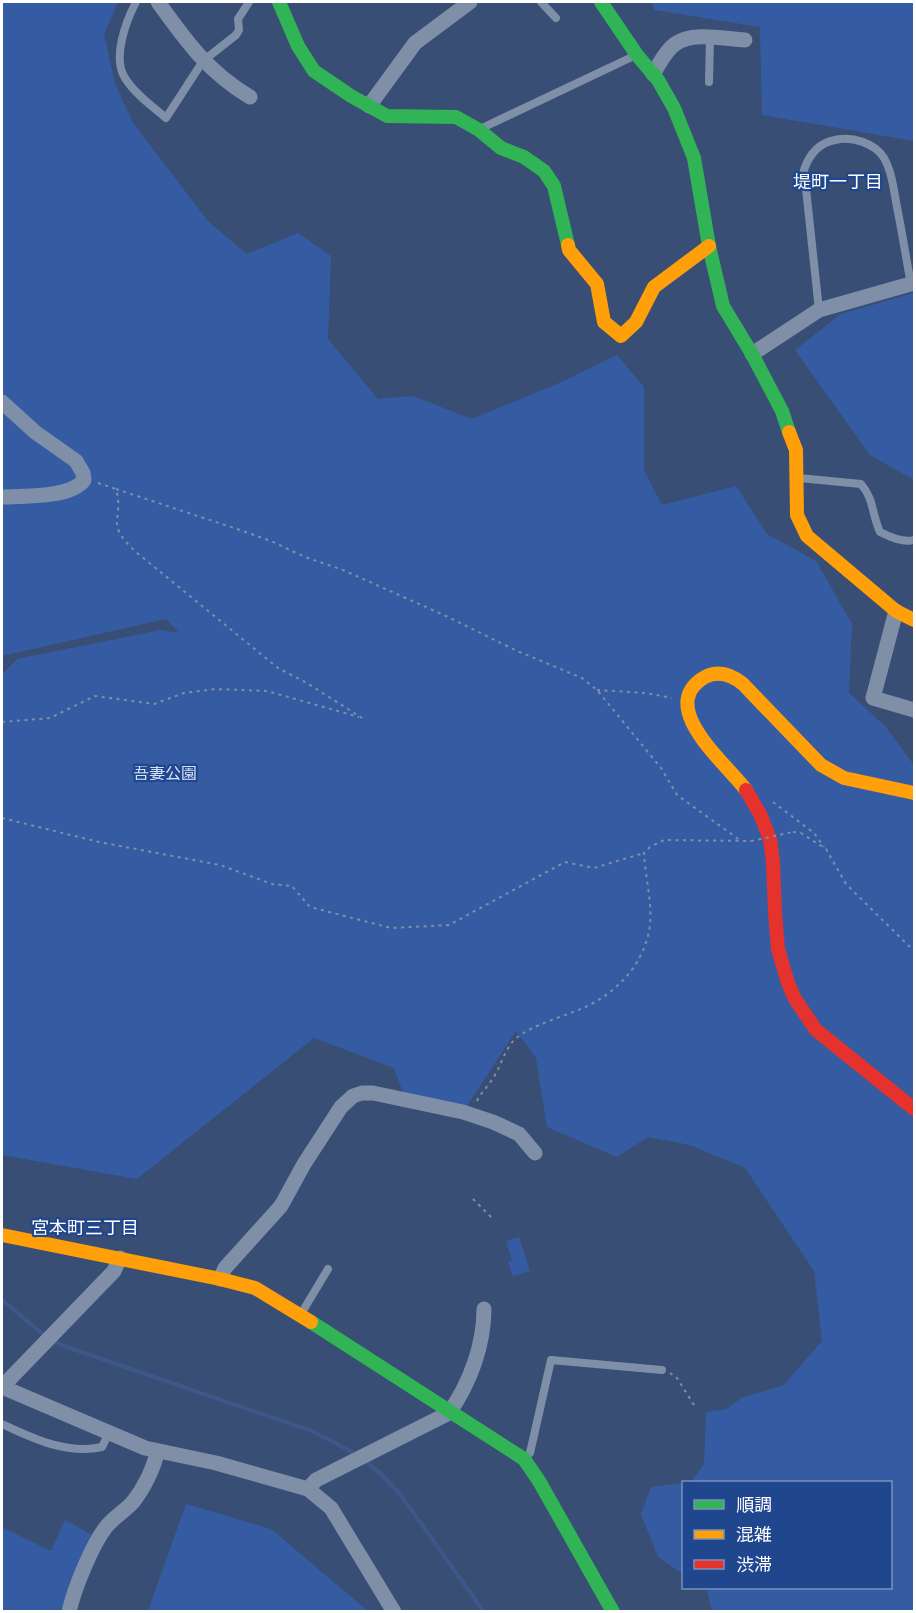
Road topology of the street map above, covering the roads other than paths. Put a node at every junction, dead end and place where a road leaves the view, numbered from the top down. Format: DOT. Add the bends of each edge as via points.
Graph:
graph roads {
  1 [pos="136,2"];
  2 [pos="158,2"];
  3 [pos="249,2"];
  4 [pos="279,2"];
  5 [pos="470,2"];
  6 [pos="541,2"];
  7 [pos="601,2"];
  8 [pos="556,18"];
  9 [pos="710,38"];
  10 [pos="745,40"];
  11 [pos="637,54"];
  12 [pos="203,61"];
  13 [pos="653,74"];
  14 [pos="709,82"];
  15 [pos="250,97"];
  16 [pos="369,106"];
  17 [pos="479,130"];
  18 [pos="709,246"];
  19 [pos="913,283"];
  20 [pos="819,310"];
  21 [pos="752,354"];
  22 [pos="2,402"];
  23 [pos="797,478"];
  24 [pos="2,497"];
  25 [pos="915,540"];
  26 [pos="896,611"];
  27 [pos="915,620"];
  28 [pos="915,710"];
  29 [pos="915,793"];
  30 [pos="915,1109"];
  31 [pos="535,1153"];
  32 [pos="2,1235"];
  33 [pos="120,1258"];
  34 [pos="328,1269"];
  35 [pos="220,1279"];
  36 [pos="484,1309"];
  37 [pos="300,1316"];
  38 [pos="662,1370"];
  39 [pos="2,1387"];
  40 [pos="449,1413"];
  41 [pos="2,1424"];
  42 [pos="109,1434"];
  43 [pos="157,1452"];
  44 [pos="524,1460"];
  45 [pos="308,1489"];
  46 [pos="69,1611"];
  47 [pos="394,1611"];
  48 [pos="613,1611"];
  1 -- 12 [label="lane" via="123,32 123,76 166,118"];
  2 -- 12 [label="street"];
  3 -- 12 [label="lane" via="238,19 236,35"];
  4 -- 16 [label="street" via="314,71"];
  5 -- 16 [label="street" via="415,43"];
  6 -- 8 [label="lane"];
  7 -- 11 [label="street"];
  9 -- 10 [label="street"];
  9 -- 13 [label="street" via="676,43"];
  9 -- 14 [label="lane"];
  11 -- 13 [label="street"];
  11 -- 17 [label="lane"];
  12 -- 15 [label="street"];
  13 -- 18 [label="street" via="674,108 694,158"];
  16 -- 17 [label="street" via="387,116 456,117"];
  17 -- 18 [label="street" via="501,148 544,171 554,186 569,250 597,284 604,322 621,336 636,322 654,288"];
  18 -- 21 [label="street" via="723,306"];
  19 -- 20 [label="street"];
  19 -- 20 [label="lane" via="885,159 869,144 836,140 813,152 804,170"];
  20 -- 21 [label="street"];
  21 -- 23 [label="street" via="782,411 796,450"];
  22 -- 24 [label="street" via="76,461 84,480 63,492"];
  23 -- 25 [label="lane" via="861,484 873,503 880,532 910,542"];
  23 -- 26 [label="street" via="797,515 807,536"];
  26 -- 27 [label="street"];
  26 -- 28 [label="street" via="873,698"];
  29 -- 30 [label="street" via="844,778 821,765 738,680 712,674 692,688 686,709 697,733 745,788 767,830 772,846 778,948 791,994 816,1030"];
  31 -- 35 [label="street" via="512,1130 469,1115 373,1093 353,1096 341,1107 280,1206 225,1268"];
  32 -- 33 [label="street"];
  33 -- 35 [label="street"];
  33 -- 39 [label="street" via="114,1271"];
  34 -- 37 [label="lane"];
  35 -- 37 [label="street" via="255,1288"];
  36 -- 40 [label="street" via="481,1344"];
  37 -- 40 [label="street"];
  38 -- 44 [label="lane" via="551,1360 530,1453"];
  39 -- 42 [label="street"];
  40 -- 44 [label="street"];
  40 -- 45 [label="street" via="316,1480"];
  41 -- 42 [label="lane" via="39,1442 75,1449 102,1448"];
  42 -- 43 [label="street"];
  43 -- 45 [label="street" via="216,1463"];
  43 -- 46 [label="street" via="134,1501 102,1534"];
  44 -- 48 [label="street"];
  45 -- 47 [label="street" via="336,1515"];
}
